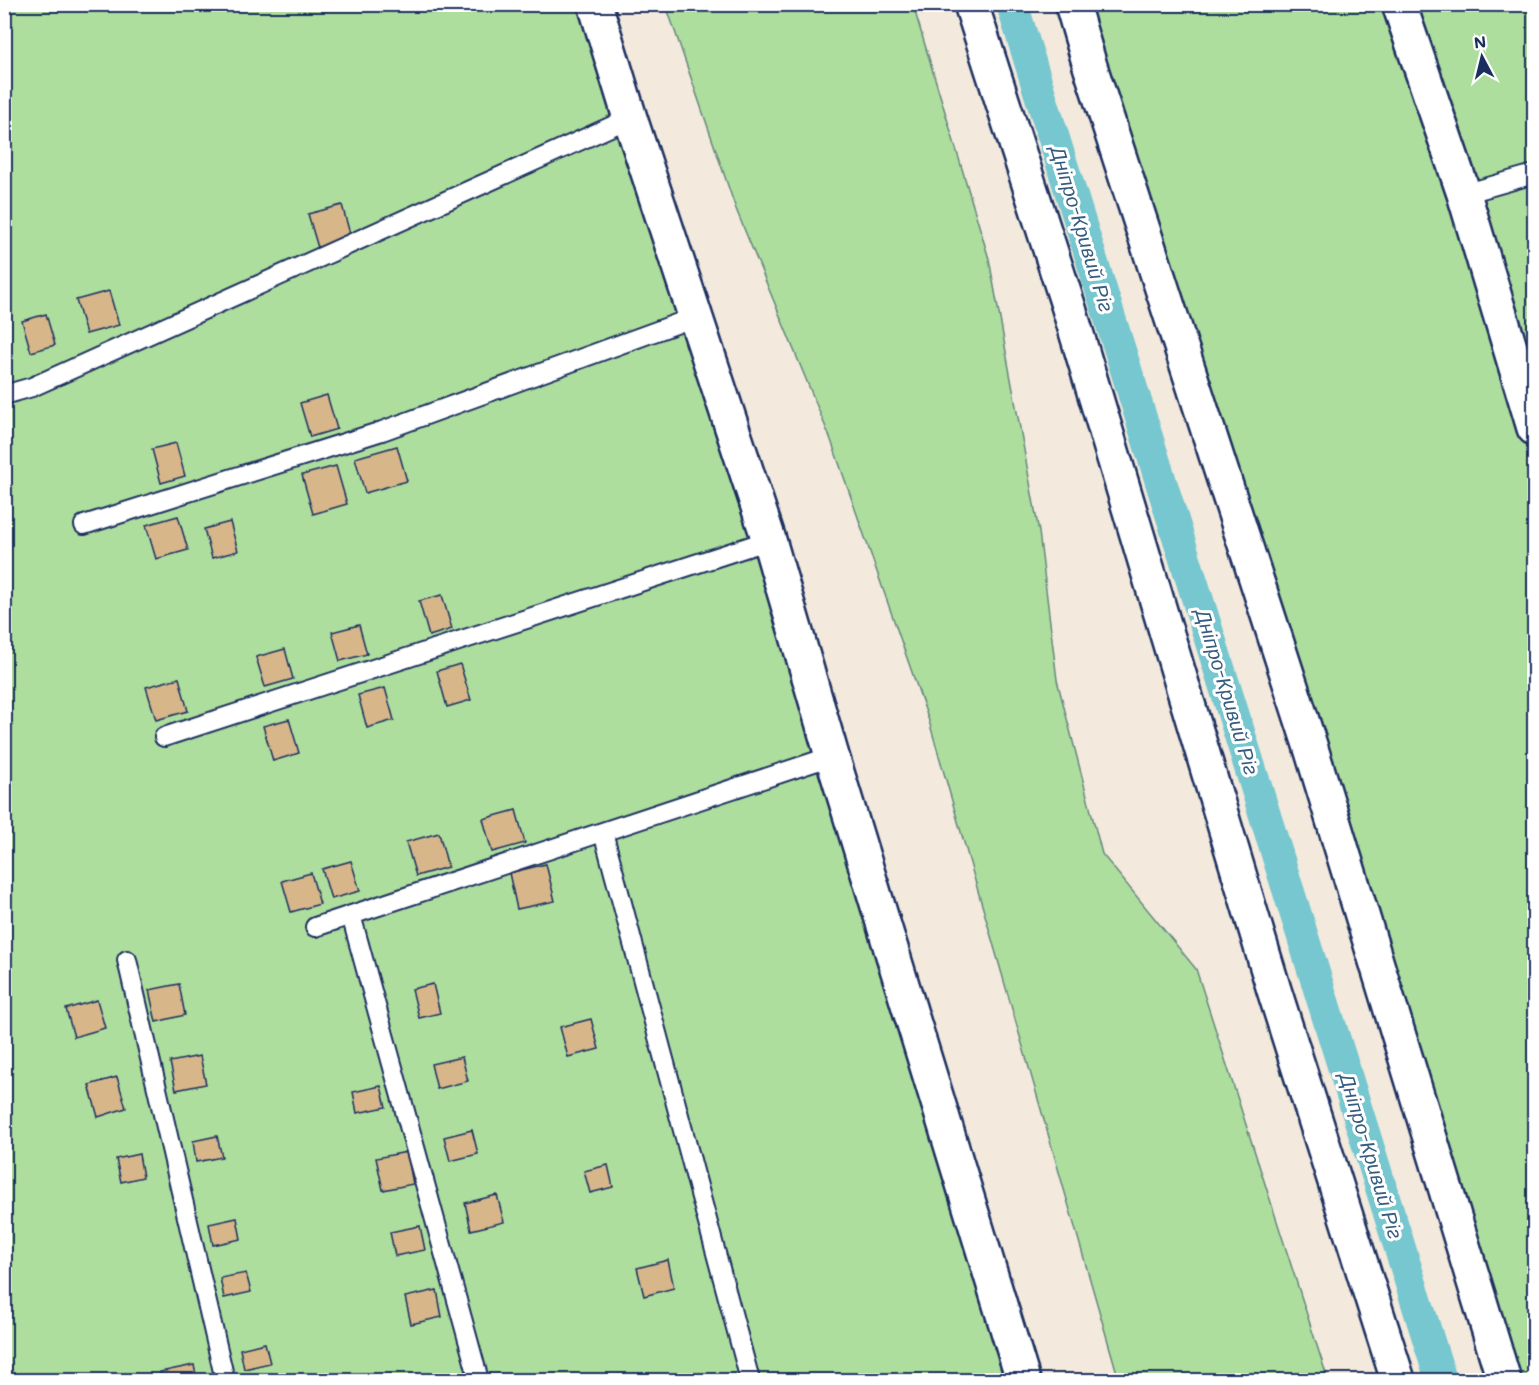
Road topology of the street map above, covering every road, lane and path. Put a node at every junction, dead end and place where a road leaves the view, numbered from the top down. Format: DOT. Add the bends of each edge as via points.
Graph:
graph roads {
  1 [pos="595,4"];
  2 [pos="971,4"];
  3 [pos="1072,4"];
  4 [pos="1399,4"];
  5 [pos="630,118"];
  6 [pos="1534,174"];
  7 [pos="1464,194"];
  8 [pos="695,317"];
  9 [pos="4,395"];
  10 [pos="1534,428"];
  11 [pos="84,525"];
  12 [pos="769,540"];
  13 [pos="164,737"];
  14 [pos="832,756"];
  15 [pos="603,832"];
  16 [pos="351,915"];
  17 [pos="315,927"];
  18 [pos="127,960"];
  19 [pos="225,1380"];
  20 [pos="479,1380"];
  21 [pos="750,1380"];
  22 [pos="1023,1380"];
  23 [pos="1398,1380"];
  24 [pos="1504,1380"];
  1 -- 5 [label="street"];
  2 -- 23 [label="street" via="1068,305 1274,990"];
  3 -- 24 [label="street" via="1310,745"];
  4 -- 7 [label="street"];
  5 -- 8 [label="street"];
  5 -- 9 [label="lane" via="32,387"];
  6 -- 7 [label="lane"];
  7 -- 10 [label="street"];
  8 -- 11 [label="lane" via="382,431"];
  8 -- 12 [label="street"];
  12 -- 13 [label="lane"];
  12 -- 14 [label="street"];
  14 -- 15 [label="lane"];
  14 -- 22 [label="street"];
  15 -- 16 [label="lane"];
  15 -- 21 [label="lane"];
  16 -- 17 [label="lane"];
  16 -- 20 [label="lane"];
  18 -- 19 [label="lane"];
}
